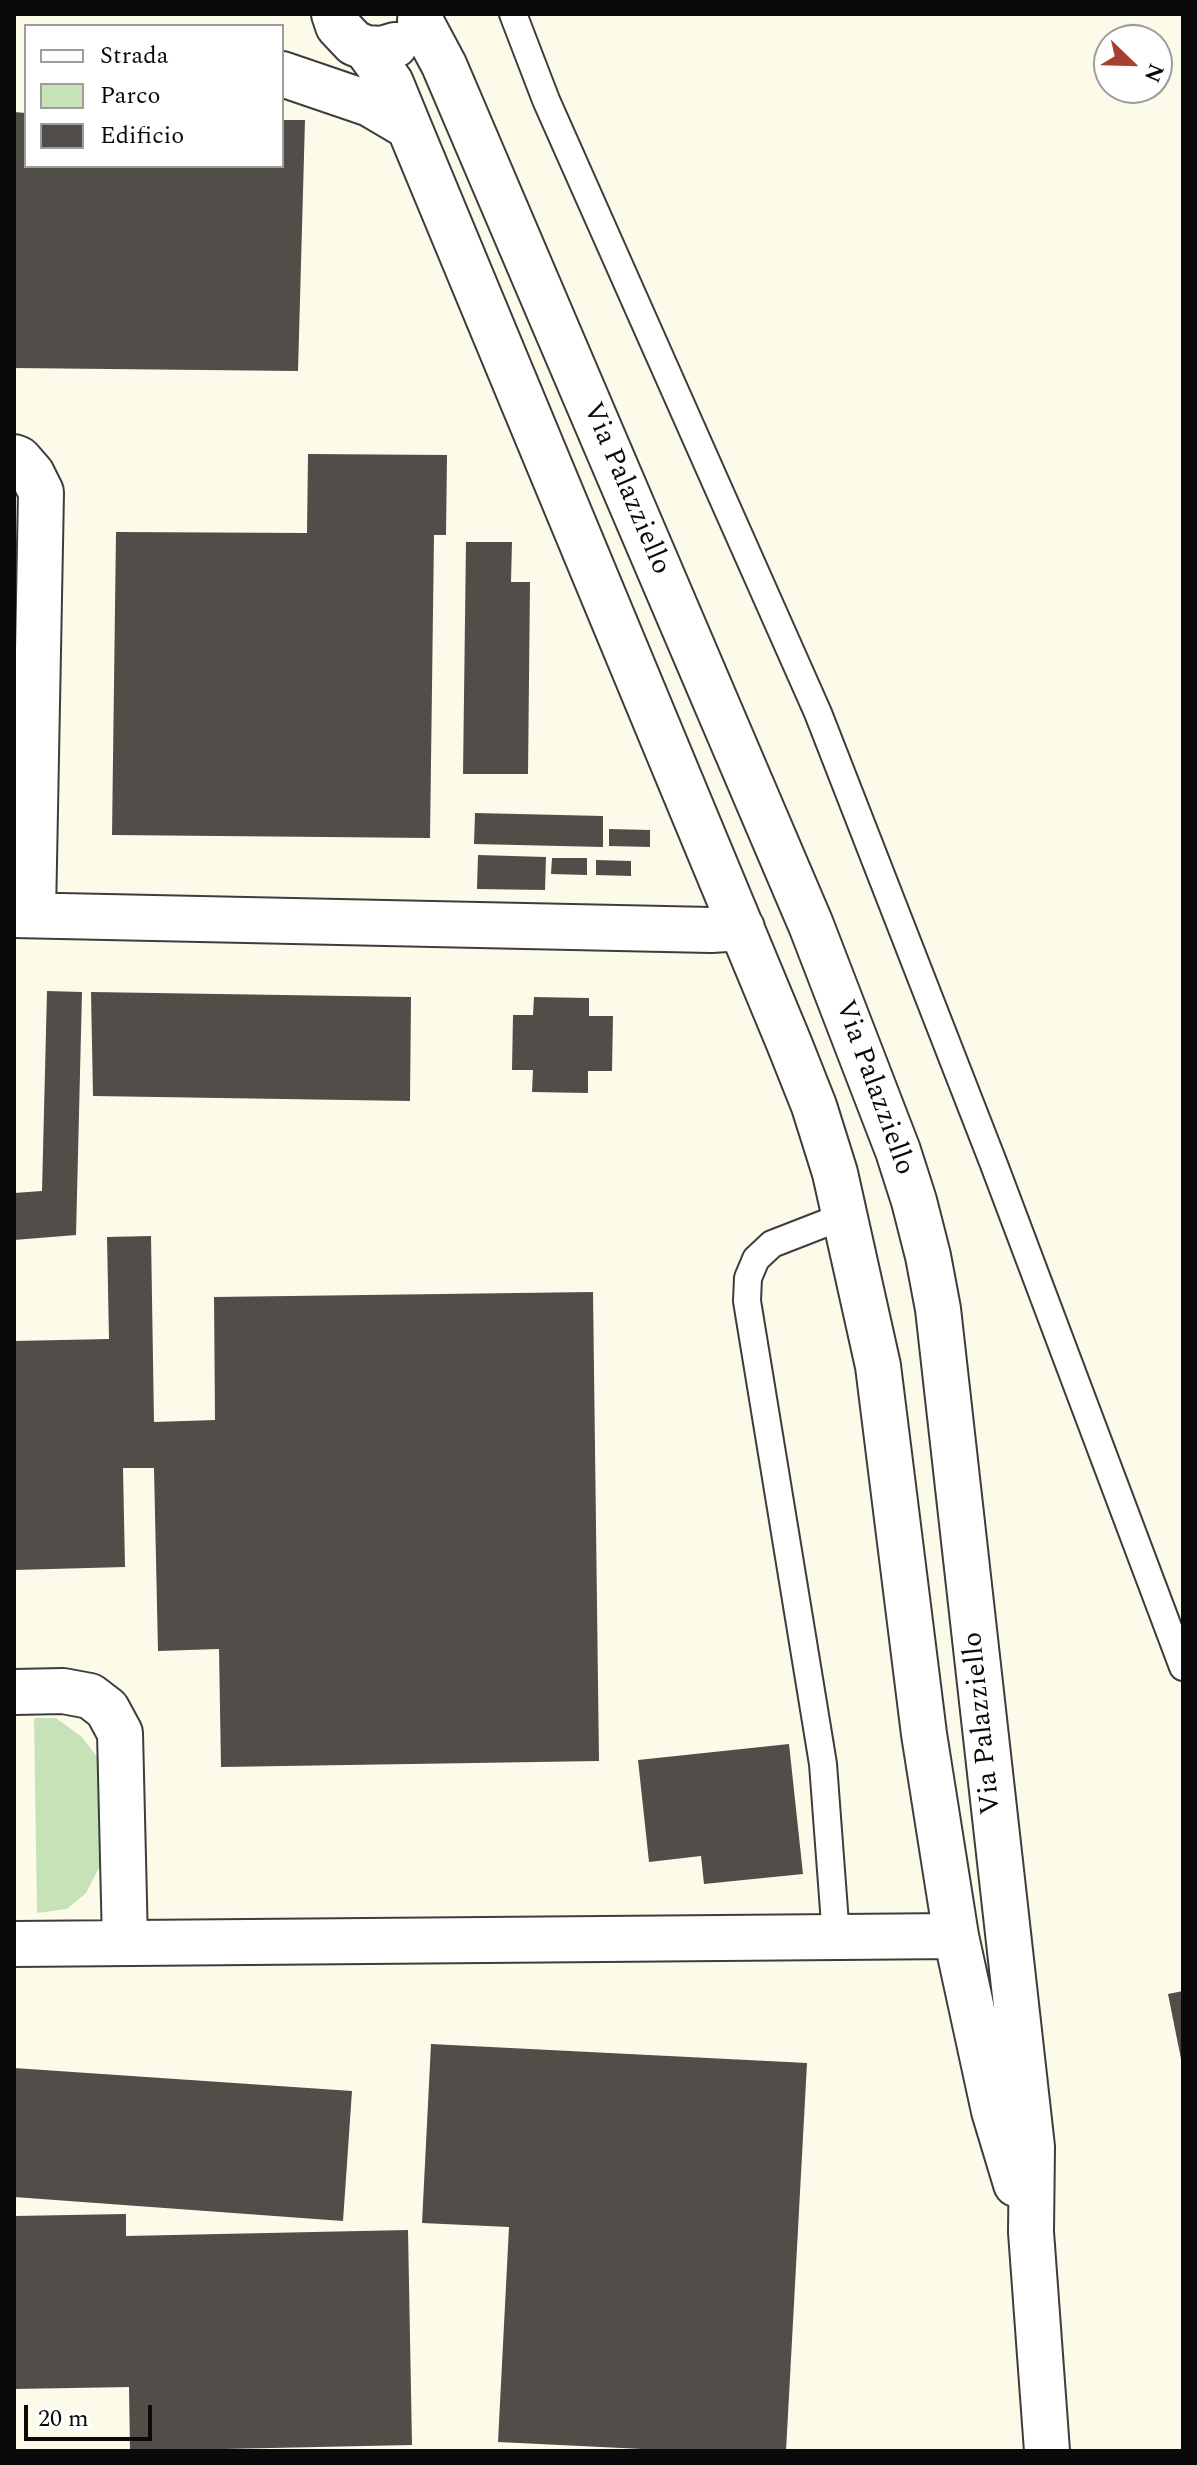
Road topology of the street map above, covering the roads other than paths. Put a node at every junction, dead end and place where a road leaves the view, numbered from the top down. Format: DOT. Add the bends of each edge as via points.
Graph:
graph roads {
  1 [pos="513,14"];
  2 [pos="420,17"];
  3 [pos="343,28"];
  4 [pos="284,75"];
  5 [pos="409,127"];
  6 [pos="14,457"];
  7 [pos="24,915"];
  8 [pos="742,928"];
  9 [pos="844,1216"];
  10 [pos="1183,1667"];
  11 [pos="14,1692"];
  12 [pos="956,1936"];
  13 [pos="836,1937"];
  14 [pos="125,1943"];
  15 [pos="14,1944"];
  16 [pos="1031,2232"];
  17 [pos="1047,2451"];
  1 -- 10 [label="lane" via="546,100 818,713"];
  2 -- 3 [label="street" via="411,34 382,49"];
  2 -- 16 [label="street, Via Palazziello" via="811,925 914,1201 938,1309 1032,2147"];
  3 -- 5 [label="street, Via Palazziello" via="391,83"];
  4 -- 5 [label="street" via="370,104"];
  5 -- 8 [label="street, Via Palazziello"];
  6 -- 7 [label="street" via="41,492"];
  7 -- 8 [label="street"];
  8 -- 9 [label="street, Via Palazziello" via="814,1106"];
  9 -- 12 [label="street, Via Palazziello" via="878,1366 924,1734"];
  9 -- 13 [label="lane" via="772,1244 756,1259 747,1301 823,1764"];
  11 -- 14 [label="street" via="90,1696 107,1709 120,1733"];
  12 -- 13 [label="street"];
  12 -- 16 [label="street, Via Palazziello" via="994,2111"];
  13 -- 14 [label="street"];
  14 -- 15 [label="street"];
  16 -- 17 [label="street, Via Palazziello"];
}
